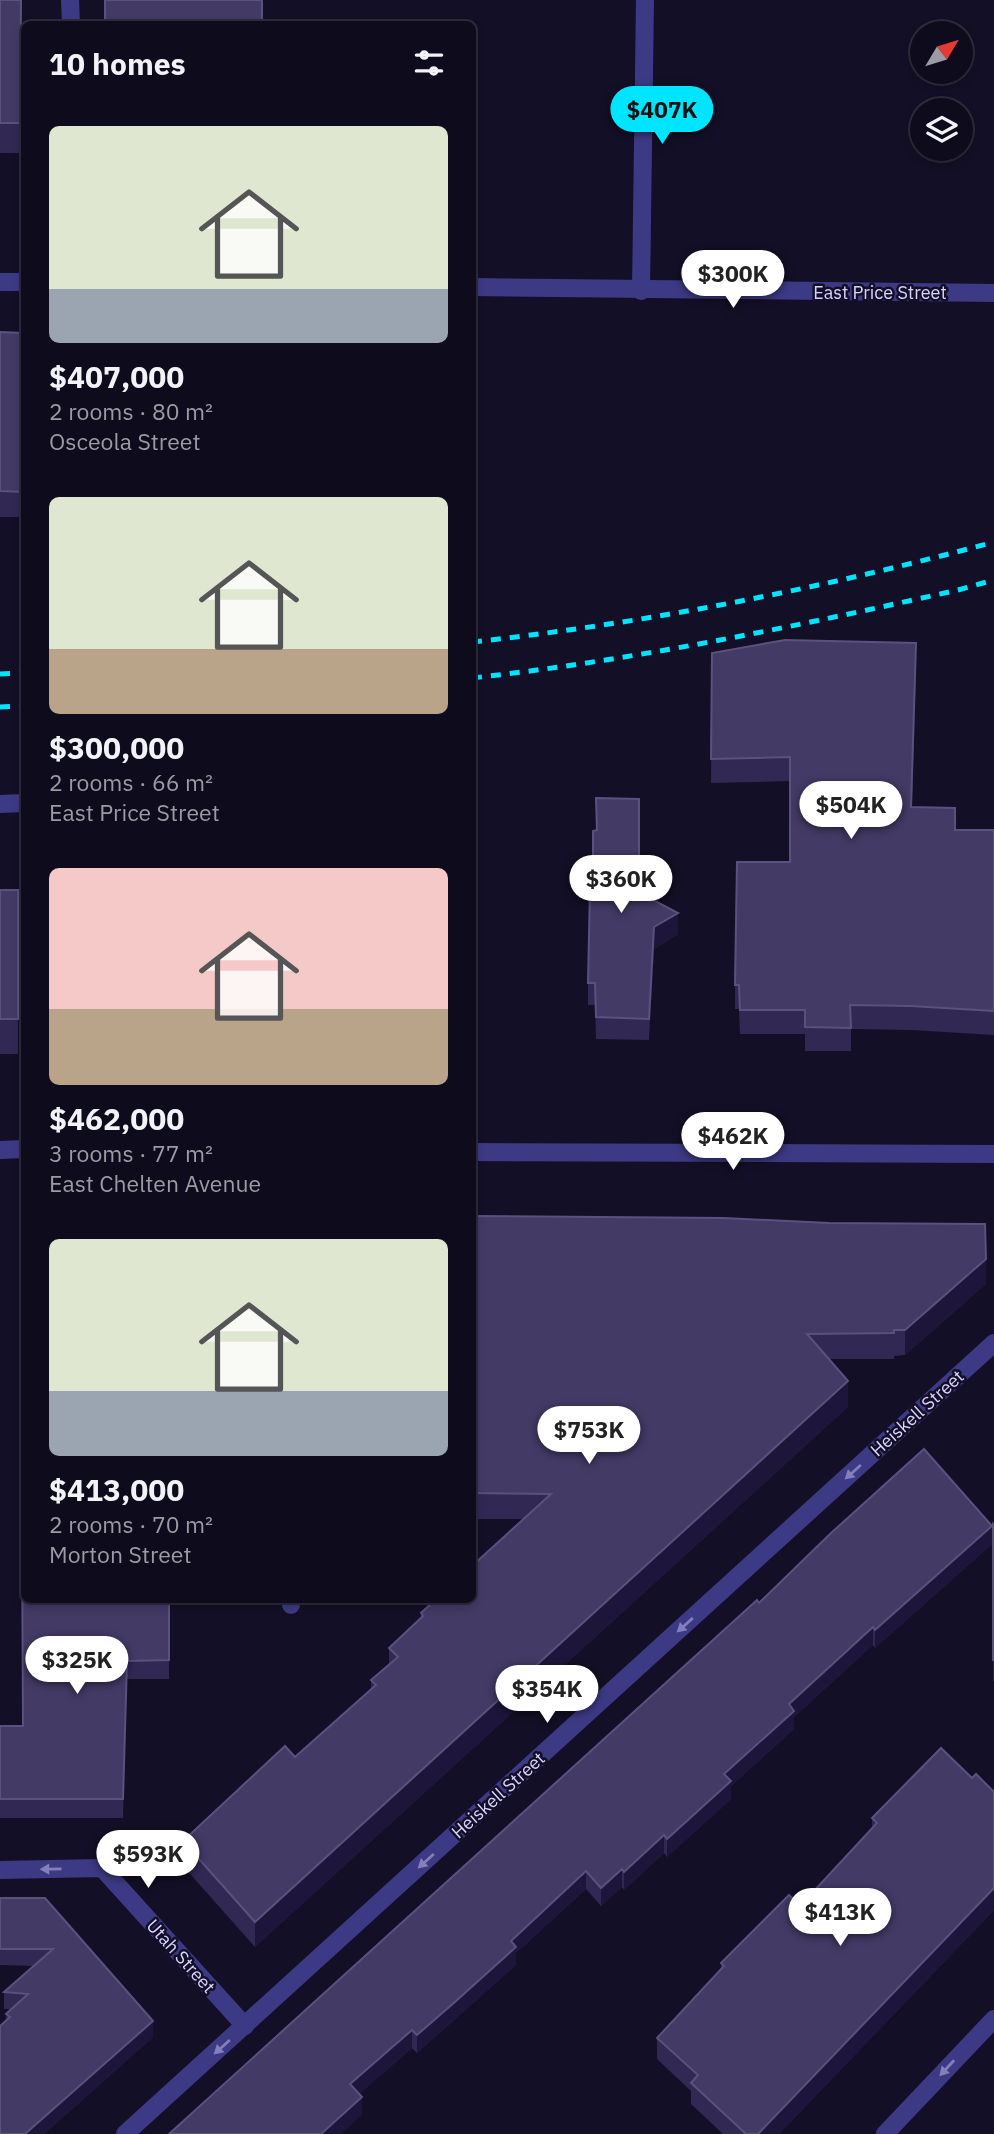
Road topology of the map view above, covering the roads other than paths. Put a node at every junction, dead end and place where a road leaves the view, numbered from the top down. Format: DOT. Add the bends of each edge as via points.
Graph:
graph roads {
  1 [pos="70,0"];
  2 [pos="645,0"];
  3 [pos="71,21"];
  4 [pos="0,282"];
  5 [pos="21,282"];
  6 [pos="476,287"];
  7 [pos="641,291"];
  8 [pos="994,293"];
  9 [pos="21,803"];
  10 [pos="0,804"];
  11 [pos="21,1149"];
  12 [pos="0,1150"];
  13 [pos="476,1152"];
  14 [pos="994,1154"];
  15 [pos="994,1343"];
  16 [pos="0,1870"];
  17 [pos="994,2019"];
  18 [pos="244,2026"];
  19 [pos="125,2134"];
  20 [pos="885,2134"];
  1 -- 3 [label="street"];
  2 -- 7 [label="street"];
  4 -- 5 [label="street"];
  6 -- 7 [label="street, East Price Street"];
  7 -- 8 [label="street, East Price Street"];
  9 -- 10 [label="street"];
  11 -- 12 [label="street"];
  13 -- 14 [label="street"];
  15 -- 18 [label="street, Heiskell Street, one-way"];
  18 -- 16 [label="street, Utah Street, one-way" via="102,1868"];
  17 -- 20 [label="street, one-way"];
  18 -- 19 [label="street, Heiskell Street, one-way"];
}
